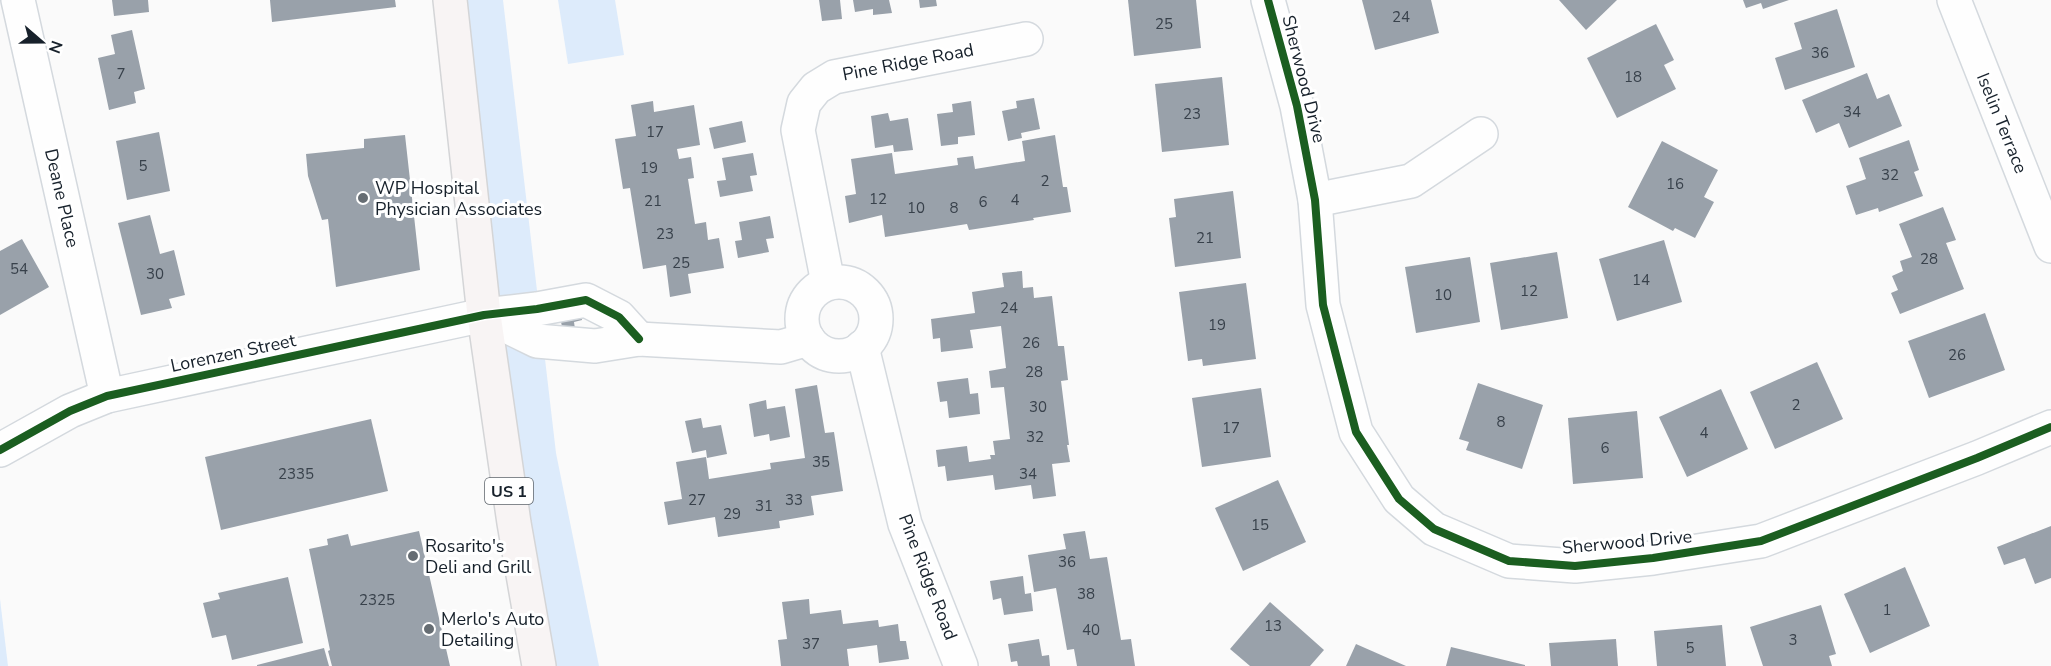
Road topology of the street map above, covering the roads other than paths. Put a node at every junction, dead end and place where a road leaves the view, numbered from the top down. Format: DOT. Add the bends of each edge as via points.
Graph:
graph roads {
  1 [pos="18,0"];
  2 [pos="450,0"];
  3 [pos="1268,0"];
  4 [pos="1954,0"];
  5 [pos="1026,39"];
  6 [pos="1481,134"];
  7 [pos="1315,200"];
  8 [pos="2051,246"];
  9 [pos="828,283"];
  10 [pos="484,315"];
  11 [pos="639,339"];
  12 [pos="808,339"];
  13 [pos="862,347"];
  14 [pos="106,396"];
  15 [pos="2051,426"];
  16 [pos="0,450"];
  17 [pos="539,666"];
  18 [pos="961,666"];
  1 -- 14 [label="street, Deane Place"];
  2 -- 10 [label="main road, US 1"];
  3 -- 7 [label="street, Sherwood Drive" via="1297,106"];
  4 -- 8 [label="street, Iselin Terrace"];
  5 -- 9 [label="street, Pine Ridge Road" via="834,76 816,88 804,103 798,130"];
  6 -- 7 [label="street" via="1411,181"];
  7 -- 15 [label="street, Sherwood Drive" via="1323,305 1356,432 1399,499 1434,529 1509,561 1575,566 1761,541"];
  9 -- 12 [label="street" via="813,292 803,308 803,327"];
  9 -- 13 [label="street" via="846,282 864,291 873,302 875,329"];
  10 -- 11 [label="street" via="537,341 595,346"];
  10 -- 11 [label="street" via="586,300 619,317"];
  10 -- 14 [label="street, Lorenzen Street"];
  10 -- 17 [label="main road, US 1" via="508,488"];
  11 -- 12 [label="street" via="781,347"];
  12 -- 13 [label="street" via="832,356 852,354"];
  13 -- 18 [label="street, Pine Ridge Road" via="905,524"];
  14 -- 16 [label="street, Lorenzen Street"];
}
